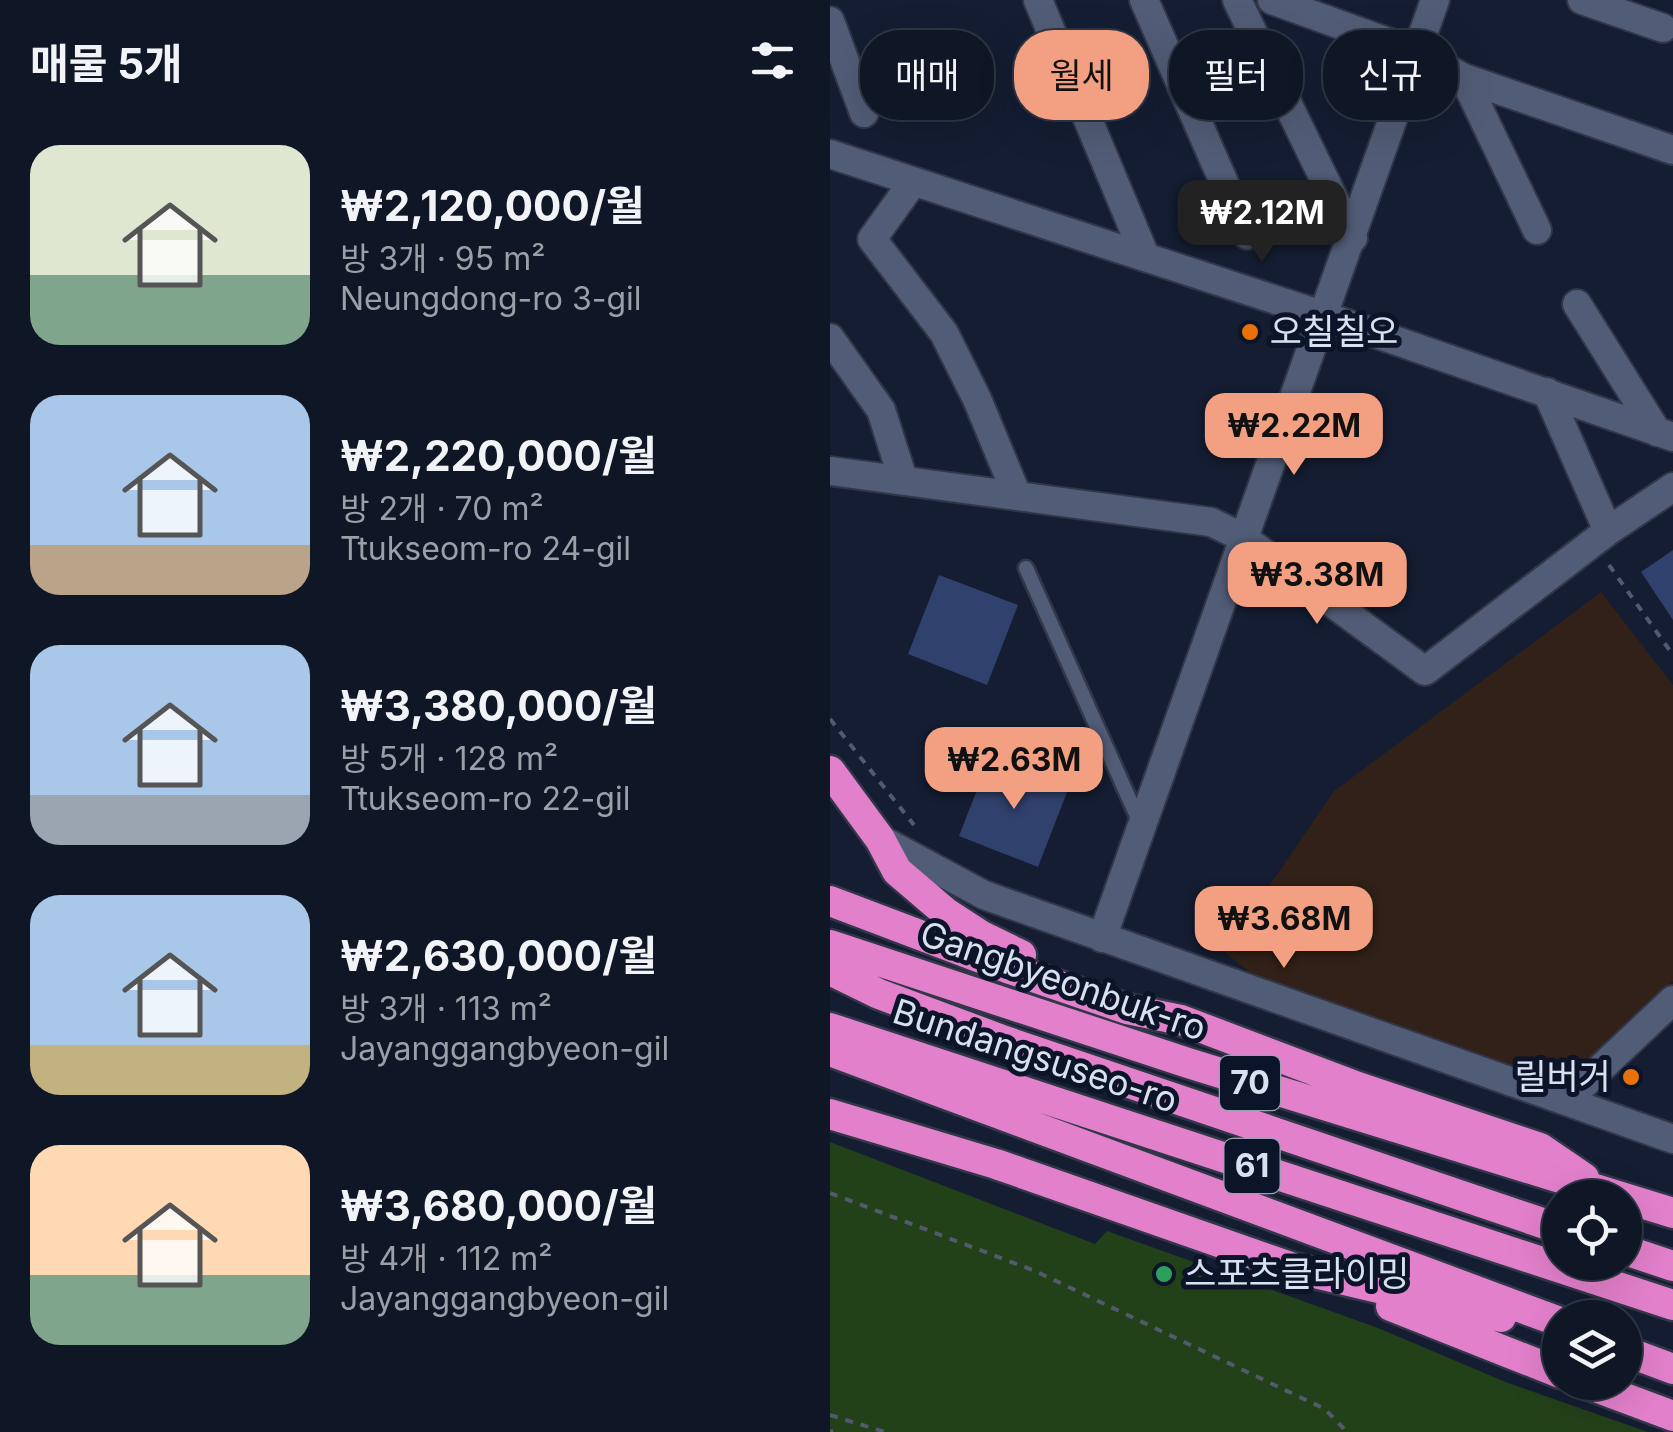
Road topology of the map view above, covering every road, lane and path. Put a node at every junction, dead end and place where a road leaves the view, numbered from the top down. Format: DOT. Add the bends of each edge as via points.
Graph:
graph roads {
  1 [pos="1038,0"];
  2 [pos="1144,0"];
  3 [pos="1237,0"];
  4 [pos="1275,0"];
  5 [pos="1435,0"];
  6 [pos="1582,0"];
  7 [pos="1645,0"];
  8 [pos="830,20"];
  9 [pos="1354,30"];
  10 [pos="1426,30"];
  11 [pos="1668,36"];
  12 [pos="1458,75"];
  13 [pos="1464,78"];
  14 [pos="860,102"];
  15 [pos="1395,120"];
  16 [pos="1673,150"];
  17 [pos="830,154"];
  18 [pos="913,182"];
  19 [pos="1536,230"];
  20 [pos="1246,235"];
  21 [pos="1353,238"];
  22 [pos="1146,256"];
  23 [pos="1577,304"];
  24 [pos="1322,315"];
  25 [pos="830,338"];
  26 [pos="1546,392"];
  27 [pos="1665,435"];
  28 [pos="830,470"];
  29 [pos="903,479"];
  30 [pos="1673,487"];
  31 [pos="1016,493"];
  32 [pos="1608,531"];
  33 [pos="1242,537"];
  34 [pos="1606,561"];
  35 [pos="1026,568"];
  36 [pos="1673,656"];
  37 [pos="830,771"];
  38 [pos="1142,828"];
  39 [pos="880,839"];
  40 [pos="830,901"];
  41 [pos="1102,938"];
  42 [pos="830,945"];
  43 [pos="830,970"];
  44 [pos="1673,1000"];
  45 [pos="1182,1020"];
  46 [pos="830,1028"];
  47 [pos="830,1051"];
  48 [pos="830,1093"];
  49 [pos="1567,1100"];
  50 [pos="830,1114"];
  51 [pos="1673,1140"];
  52 [pos="996,1164"];
  53 [pos="1563,1180"];
  54 [pos="1586,1180"];
  55 [pos="830,1193"];
  56 [pos="1642,1204"];
  57 [pos="1673,1214"];
  58 [pos="1542,1222"];
  59 [pos="1642,1256"];
  60 [pos="1673,1266"];
  61 [pos="1293,1268"];
  62 [pos="1673,1305"];
  63 [pos="1542,1315"];
  64 [pos="1542,1327"];
  65 [pos="1642,1357"];
  66 [pos="1542,1366"];
  67 [pos="1673,1369"];
  68 [pos="1630,1400"];
  69 [pos="830,1415"];
  70 [pos="1673,1416"];
  71 [pos="885,1432"];
  72 [pos="1347,1432"];
  1 -- 22 [label="street"];
  2 -- 20 [label="street"];
  3 -- 21 [label="street"];
  4 -- 9 [label="street"];
  5 -- 10 [label="street"];
  6 -- 11 [label="street"];
  7 -- 11 [label="street"];
  8 -- 14 [label="street"];
  12 -- 13 [label="street"];
  13 -- 16 [label="street"];
  13 -- 19 [label="street"];
  15 -- 21 [label="street"];
  17 -- 18 [label="street"];
  18 -- 22 [label="street"];
  18 -- 31 [label="street" via="872,239 944,334"];
  21 -- 24 [label="street"];
  22 -- 24 [label="street"];
  23 -- 27 [label="street"];
  24 -- 26 [label="street"];
  24 -- 33 [label="street"];
  25 -- 29 [label="street" via="882,410"];
  26 -- 27 [label="street"];
  26 -- 32 [label="street"];
  28 -- 29 [label="street"];
  29 -- 31 [label="street"];
  30 -- 32 [label="street"];
  31 -- 33 [label="street" via="1210,522"];
  32 -- 33 [label="street" via="1425,670"];
  33 -- 38 [label="street"];
  34 -- 36 [label="path"];
  35 -- 38 [label="lane"];
  37 -- 39 [label="highway"];
  38 -- 41 [label="street"];
  39 -- 41 [label="street" via="984,896"];
  39 -- 45 [label="highway" via="897,871 982,936"];
  40 -- 45 [label="highway" via="1110,1003"];
  41 -- 49 [label="street"];
  42 -- 53 [label="highway, Gangbyeonbuk-ro / 70"];
  43 -- 58 [label="highway, Bundangsuseo-ro / 61" via="1039,1053"];
  44 -- 49 [label="street"];
  45 -- 54 [label="highway" via="1540,1148"];
  46 -- 62 [label="highway, Bundangsuseo-ro / 61"];
  47 -- 63 [label="highway"];
  48 -- 52 [label="highway"];
  49 -- 51 [label="street"];
  50 -- 52 [label="highway"];
  52 -- 61 [label="highway"];
  55 -- 72 [label="path" via="1035,1271 1325,1410"];
  56 -- 57 [label="highway, Gangbyeonbuk-ro / 70"];
  59 -- 60 [label="highway"];
  61 -- 64 [label="highway"];
  61 -- 66 [label="highway"];
  65 -- 67 [label="highway"];
  68 -- 70 [label="highway"];
  69 -- 71 [label="path"];
}
